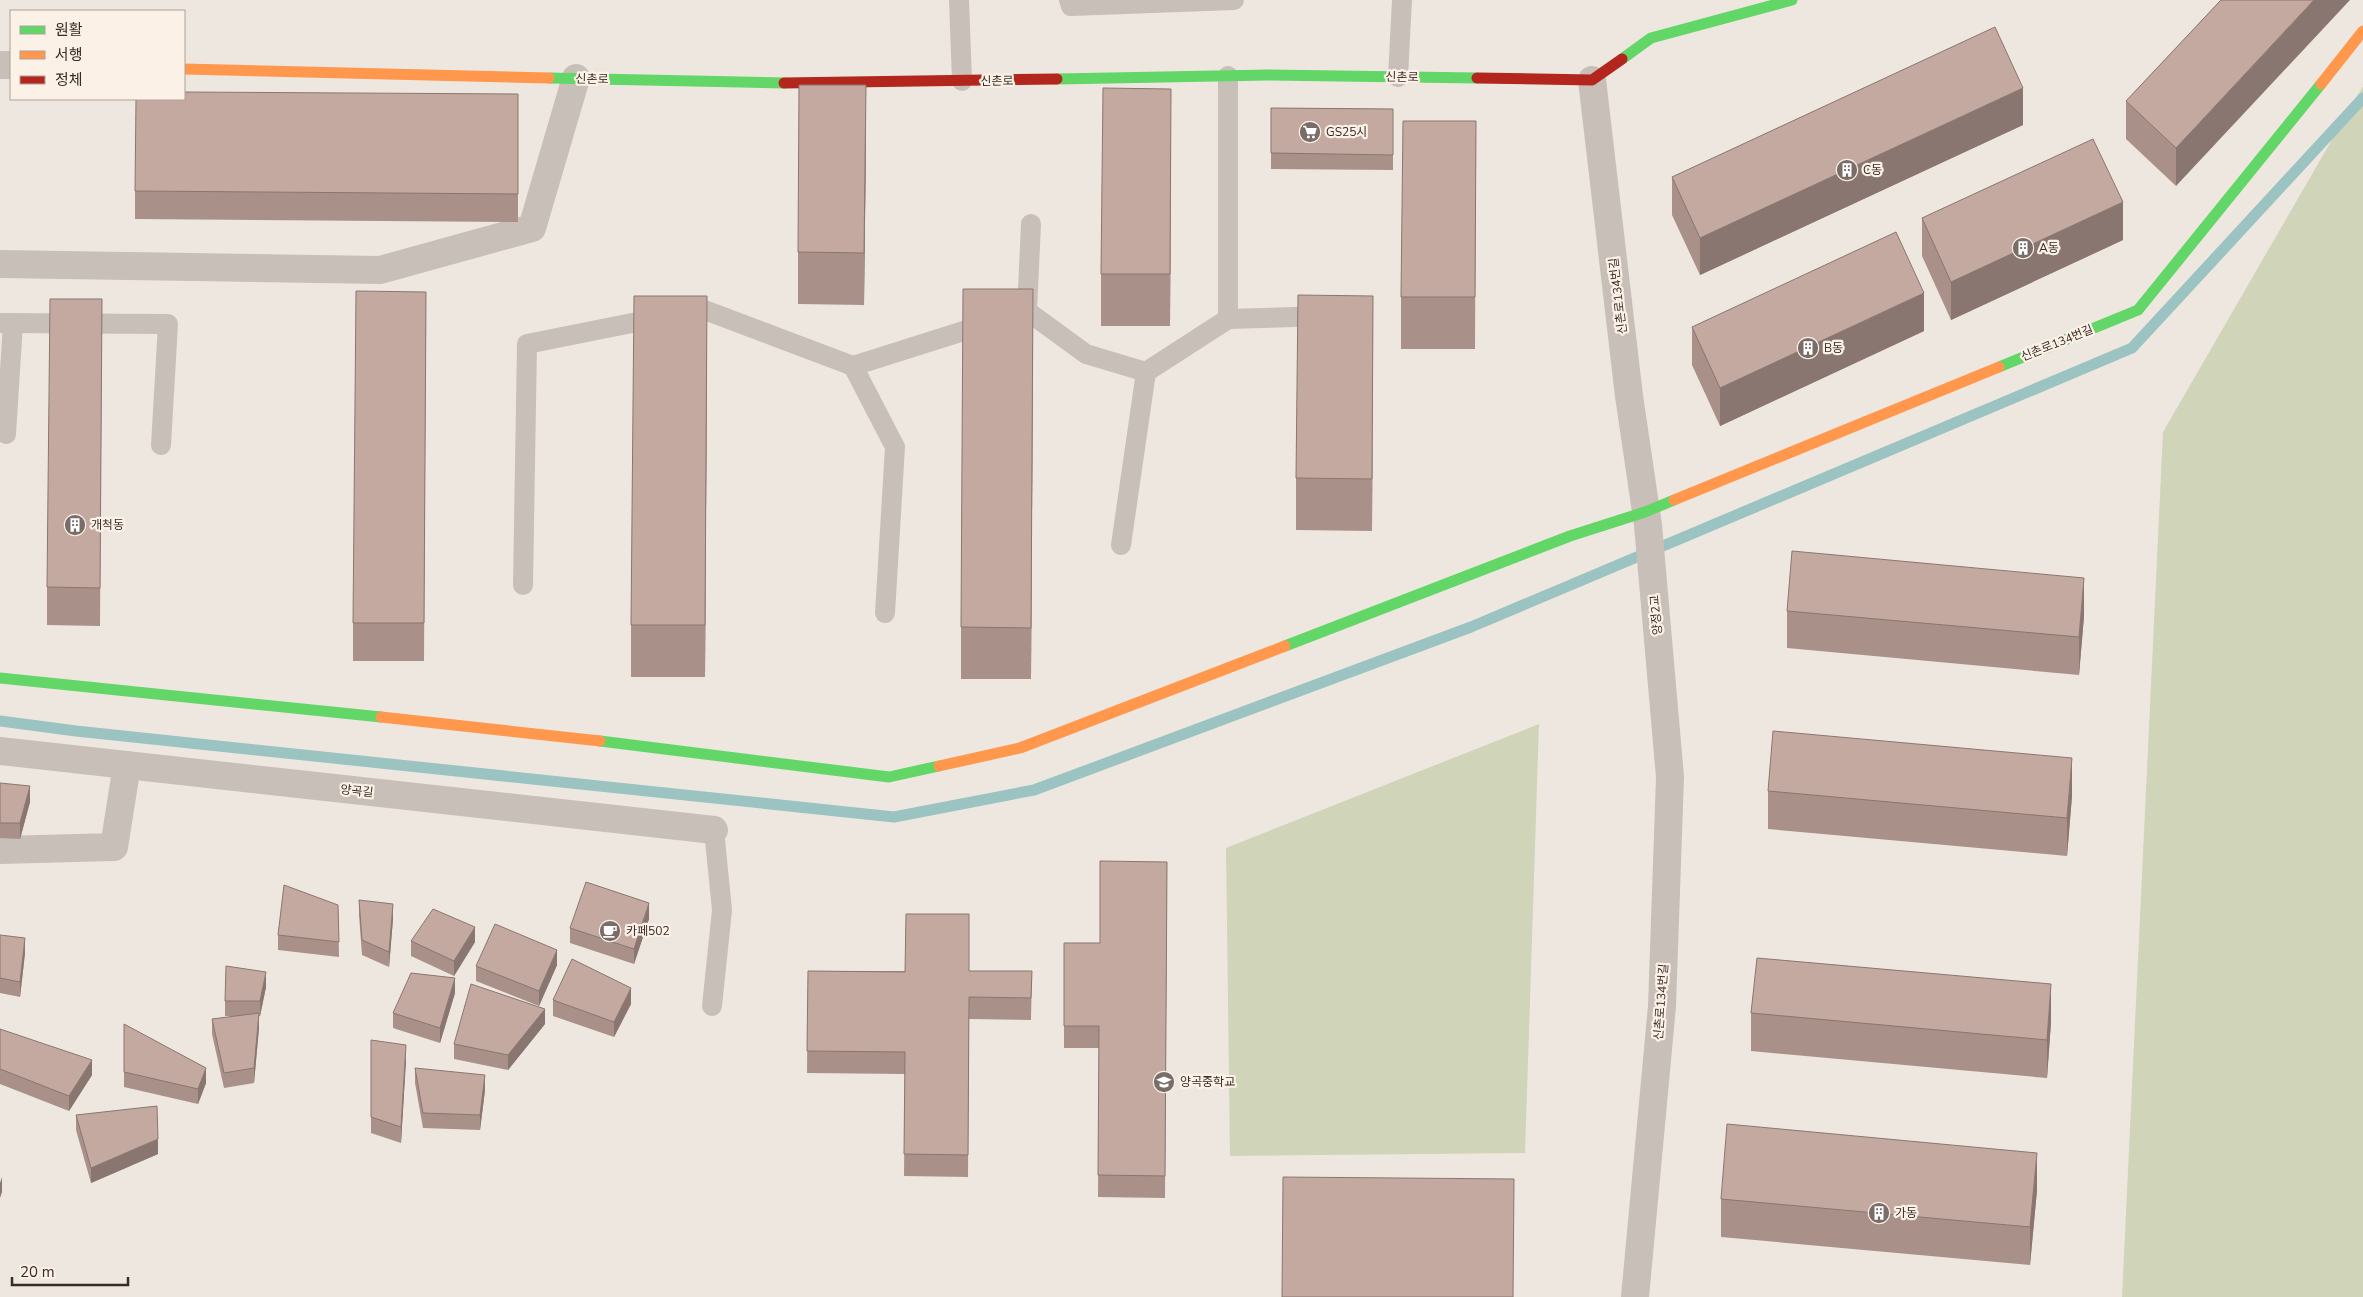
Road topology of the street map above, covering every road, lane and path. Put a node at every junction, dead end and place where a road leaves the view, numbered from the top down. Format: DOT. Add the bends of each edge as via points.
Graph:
graph roads {
  1 [pos="959,0"];
  2 [pos="1069,0"];
  3 [pos="1234,0"];
  4 [pos="1402,0"];
  5 [pos="1792,0"];
  6 [pos="1112,2"];
  7 [pos="2363,31"];
  8 [pos="185,69"];
  9 [pos="1228,76"];
  10 [pos="1398,77"];
  11 [pos="576,78"];
  12 [pos="1592,80"];
  13 [pos="962,81"];
  14 [pos="1031,224"];
  15 [pos="0,264"];
  16 [pos="1027,311"];
  17 [pos="1349,316"];
  18 [pos="1228,319"];
  19 [pos="6,323"];
  20 [pos="853,366"];
  21 [pos="1146,372"];
  22 [pos="6,434"];
  23 [pos="161,445"];
  24 [pos="1646,518"];
  25 [pos="1121,545"];
  26 [pos="523,585"];
  27 [pos="885,613"];
  28 [pos="0,678"];
  29 [pos="1664,706"];
  30 [pos="0,751"];
  31 [pos="127,765"];
  32 [pos="714,830"];
  33 [pos="0,850"];
  34 [pos="712,1006"];
  35 [pos="1635,1297"];
  1 -- 13 [label="lane"];
  2 -- 6 [label="lane" via="1070,6"];
  3 -- 6 [label="lane"];
  4 -- 10 [label="lane"];
  5 -- 12 [label="street" via="1650,38"];
  7 -- 24 [label="street, 신촌로134번길" via="2138,310"];
  8 -- 11 [label="street, 신촌로"];
  9 -- 10 [label="street, 신촌로"];
  9 -- 13 [label="street, 신촌로"];
  9 -- 18 [label="lane"];
  10 -- 12 [label="street, 신촌로"];
  11 -- 13 [label="street, 신촌로" via="823,84"];
  11 -- 15 [label="street" via="532,228 380,270"];
  12 -- 24 [label="street, 신촌로134번길"];
  14 -- 16 [label="lane"];
  16 -- 20 [label="lane"];
  16 -- 21 [label="lane" via="1086,354"];
  17 -- 18 [label="lane"];
  18 -- 21 [label="lane"];
  19 -- 22 [label="lane"];
  19 -- 23 [label="lane" via="168,324"];
  20 -- 26 [label="lane" via="702,309 527,344"];
  20 -- 27 [label="lane" via="895,447"];
  21 -- 25 [label="lane"];
  24 -- 28 [label="street" via="1570,536 1020,748 889,777 550,735"];
  24 -- 29 [label="street, 양정2교"];
  29 -- 35 [label="street, 신촌로134번길" via="1670,777 1662,1006"];
  30 -- 31 [label="street, 양곡길"];
  31 -- 32 [label="street, 양곡길"];
  31 -- 33 [label="street" via="114,847"];
  32 -- 34 [label="lane" via="722,910"];
}
